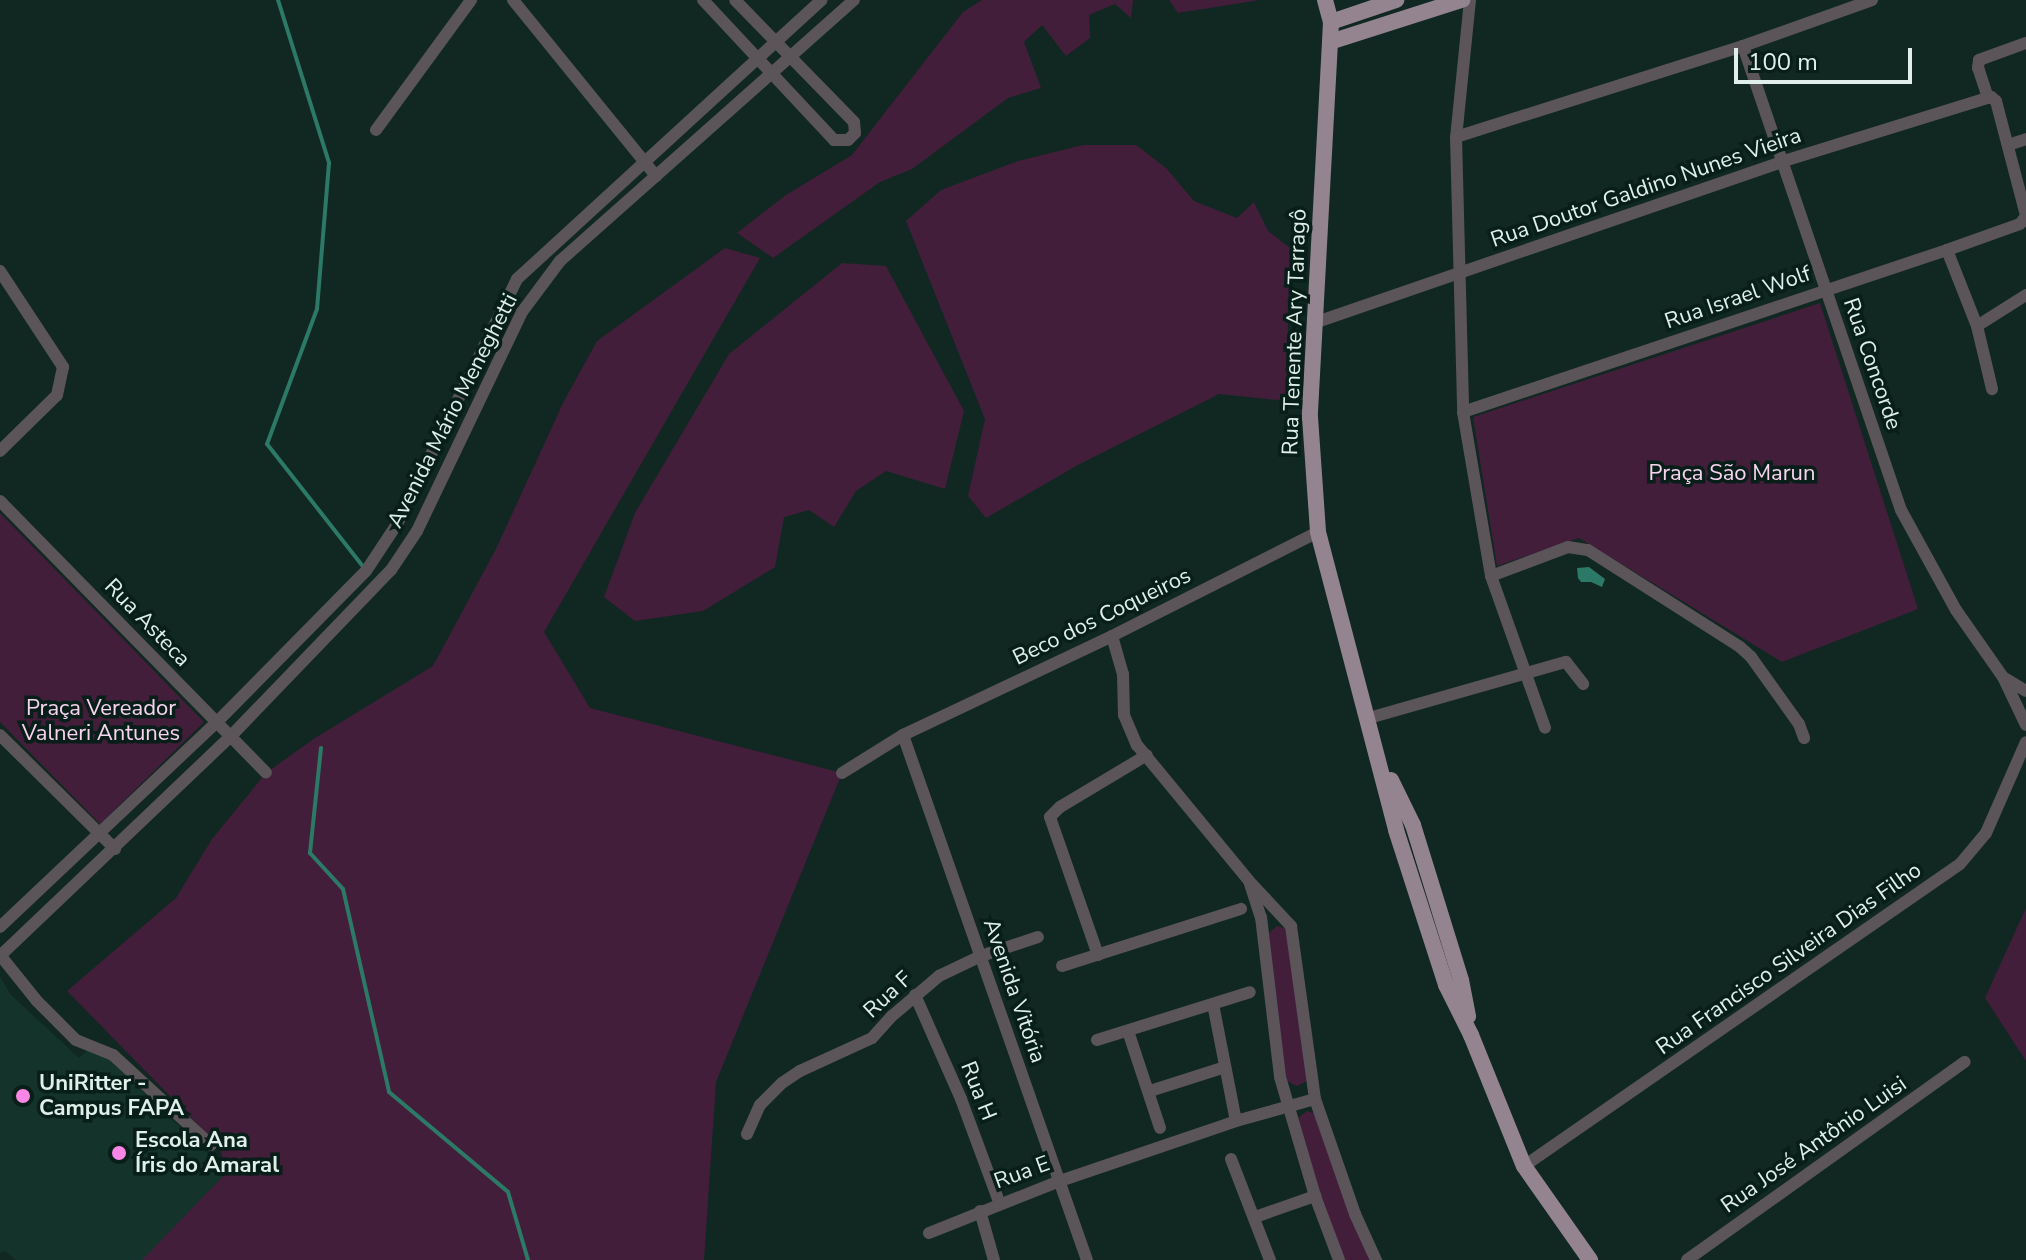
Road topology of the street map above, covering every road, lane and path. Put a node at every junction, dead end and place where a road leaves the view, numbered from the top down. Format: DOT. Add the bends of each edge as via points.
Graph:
graph roads {
  1 [pos="471,0"];
  2 [pos="513,0"];
  3 [pos="703,0"];
  4 [pos="735,0"];
  5 [pos="821,0"];
  6 [pos="854,0"];
  7 [pos="1325,0"];
  8 [pos="1396,0"];
  9 [pos="1462,0"];
  10 [pos="1470,0"];
  11 [pos="1872,0"];
  12 [pos="1331,22"];
  13 [pos="775,41"];
  14 [pos="1330,42"];
  15 [pos="2026,43"];
  16 [pos="1743,46"];
  17 [pos="790,57"];
  18 [pos="756,58"];
  19 [pos="771,74"];
  20 [pos="1990,97"];
  21 [pos="376,130"];
  22 [pos="1456,137"];
  23 [pos="2026,139"];
  24 [pos="2008,145"];
  25 [pos="1784,161"];
  26 [pos="643,162"];
  27 [pos="656,176"];
  28 [pos="2026,217"];
  29 [pos="1947,250"];
  30 [pos="2,272"];
  31 [pos="1458,275"];
  32 [pos="517,279"];
  33 [pos="1824,290"];
  34 [pos="535,294"];
  35 [pos="2024,302"];
  36 [pos="1314,323"];
  37 [pos="1977,326"];
  38 [pos="1992,389"];
  39 [pos="1463,412"];
  40 [pos="448,422"];
  41 [pos="465,431"];
  42 [pos="0,451"];
  43 [pos="0,501"];
  44 [pos="1318,532"];
  45 [pos="375,558"];
  46 [pos="391,570"];
  47 [pos="1491,576"];
  48 [pos="1112,636"];
  49 [pos="1526,674"];
  50 [pos="2003,677"];
  51 [pos="1583,684"];
  52 [pos="2026,691"];
  53 [pos="1369,718"];
  54 [pos="217,722"];
  55 [pos="2026,725"];
  56 [pos="1545,728"];
  57 [pos="0,735"];
  58 [pos="903,735"];
  59 [pos="231,736"];
  60 [pos="1804,738"];
  61 [pos="2026,742"];
  62 [pos="1147,755"];
  63 [pos="266,773"];
  64 [pos="842,773"];
  65 [pos="100,834"];
  66 [pos="115,849"];
  67 [pos="1249,881"];
  68 [pos="1241,909"];
  69 [pos="1289,921"];
  70 [pos="0,927"];
  71 [pos="1262,930"];
  72 [pos="1038,937"];
  73 [pos="0,955"];
  74 [pos="1098,955"];
  75 [pos="981,956"];
  76 [pos="1062,966"];
  77 [pos="1250,992"];
  78 [pos="915,995"];
  79 [pos="1213,1004"];
  80 [pos="1128,1031"];
  81 [pos="1097,1040"];
  82 [pos="1965,1062"];
  83 [pos="1225,1067"];
  84 [pos="1150,1091"];
  85 [pos="1315,1099"];
  86 [pos="1288,1106"];
  87 [pos="1236,1121"];
  88 [pos="1160,1128"];
  89 [pos="747,1134"];
  90 [pos="211,1145"];
  91 [pos="1231,1159"];
  92 [pos="1524,1166"];
  93 [pos="1060,1181"];
  94 [pos="1315,1196"];
  95 [pos="999,1202"];
  96 [pos="980,1211"];
  97 [pos="1255,1217"];
  98 [pos="929,1233"];
  99 [pos="994,1260"];
  100 [pos="1087,1260"];
  101 [pos="1270,1260"];
  102 [pos="1339,1260"];
  103 [pos="1376,1260"];
  104 [pos="1590,1260"];
  105 [pos="1687,1260"];
  1 -- 21 [label="street"];
  2 -- 26 [label="street"];
  3 -- 18 [label="street"];
  4 -- 13 [label="street"];
  5 -- 13 [label="street, Avenida Mário Meneghetti"];
  6 -- 17 [label="street, Avenida Mário Meneghetti"];
  7 -- 12 [label="main road, Rua Tenente Ary Tarragô"];
  8 -- 12 [label="main road"];
  9 -- 14 [label="main road"];
  10 -- 22 [label="street"];
  11 -- 16 [label="street"];
  12 -- 14 [label="main road, Rua Tenente Ary Tarragô"];
  13 -- 17 [label="street"];
  13 -- 18 [label="street, Avenida Mário Meneghetti"];
  14 -- 36 [label="main road, Rua Tenente Ary Tarragô"];
  15 -- 20 [label="street" via="1979,60"];
  16 -- 22 [label="street"];
  16 -- 25 [label="street, Rua Concorde"];
  17 -- 19 [label="street, Avenida Mário Meneghetti"];
  17 -- 19 [label="street" via="854,122 855,133 848,140 834,140"];
  18 -- 19 [label="street"];
  18 -- 26 [label="street, Avenida Mário Meneghetti"];
  19 -- 27 [label="street, Avenida Mário Meneghetti"];
  20 -- 24 [label="street"];
  20 -- 25 [label="street, Rua Doutor Galdino Nunes Vieira"];
  22 -- 31 [label="street"];
  23 -- 24 [label="street"];
  24 -- 28 [label="street"];
  25 -- 31 [label="street, Rua Doutor Galdino Nunes Vieira"];
  25 -- 33 [label="street, Rua Concorde"];
  26 -- 27 [label="street"];
  26 -- 32 [label="street, Avenida Mário Meneghetti"];
  27 -- 34 [label="street, Avenida Mário Meneghetti" via="560,261"];
  28 -- 29 [label="street, Rua Israel Wolf"];
  29 -- 33 [label="street, Rua Israel Wolf"];
  29 -- 37 [label="street"];
  30 -- 42 [label="street" via="63,367 57,395"];
  31 -- 36 [label="street, Rua Doutor Galdino Nunes Vieira"];
  31 -- 39 [label="street"];
  32 -- 34 [label="street"];
  32 -- 40 [label="street, Avenida Mário Meneghetti"];
  33 -- 39 [label="street, Rua Israel Wolf"];
  33 -- 50 [label="street, Rua Concorde" via="1901,510 1956,610"];
  34 -- 41 [label="street, Avenida Mário Meneghetti"];
  35 -- 37 [label="street"];
  36 -- 44 [label="main road, Rua Tenente Ary Tarragô" via="1310,417"];
  37 -- 38 [label="street"];
  39 -- 47 [label="street"];
  40 -- 41 [label="street"];
  40 -- 45 [label="street, Avenida Mário Meneghetti"];
  41 -- 46 [label="street, Avenida Mário Meneghetti" via="417,531"];
  43 -- 54 [label="street, Rua Asteca"];
  44 -- 48 [label="street, Beco dos Coqueiros"];
  44 -- 53 [label="main road, Rua Tenente Ary Tarragô"];
  45 -- 46 [label="street"];
  45 -- 54 [label="street, Avenida Mário Meneghetti"];
  46 -- 59 [label="street, Avenida Mário Meneghetti"];
  47 -- 49 [label="street"];
  47 -- 60 [label="street" via="1568,547 1588,550 1740,647"];
  48 -- 58 [label="street, Beco dos Coqueiros"];
  48 -- 62 [label="street" via="1123,674 1124,715"];
  49 -- 51 [label="street" via="1567,662"];
  49 -- 53 [label="street"];
  49 -- 56 [label="street"];
  50 -- 52 [label="street, Rua Concorde"];
  50 -- 55 [label="street, Rua Concorde"];
  53 -- 92 [label="main road, Rua Tenente Ary Tarragô" via="1396,830 1446,985"];
  54 -- 59 [label="street, Rua Asteca"];
  54 -- 65 [label="street, Avenida Mário Meneghetti"];
  57 -- 65 [label="street"];
  58 -- 64 [label="street, Beco dos Coqueiros"];
  58 -- 75 [label="street, Avenida Vitória"];
  59 -- 63 [label="street, Rua Asteca"];
  59 -- 66 [label="street, Avenida Mário Meneghetti"];
  61 -- 92 [label="street, Rua Francisco Silveira Dias Filho" via="1986,833 1960,864"];
  62 -- 67 [label="street"];
  62 -- 74 [label="street" via="1050,817"];
  65 -- 66 [label="street"];
  65 -- 70 [label="street, Avenida Mário Meneghetti"];
  66 -- 73 [label="street, Avenida Mário Meneghetti"];
  67 -- 69 [label="street"];
  67 -- 71 [label="street"];
  68 -- 74 [label="street"];
  69 -- 71 [label="street" via="1273,918"];
  69 -- 85 [label="street"];
  71 -- 86 [label="street" via="1271,1021"];
  72 -- 75 [label="street, Rua F"];
  73 -- 90 [label="street, Avenida Mário Meneghetti" via="76,1040 113,1055"];
  74 -- 76 [label="street"];
  75 -- 78 [label="street, Rua F" via="939,976"];
  75 -- 93 [label="street, Avenida Vitória"];
  77 -- 79 [label="street"];
  78 -- 89 [label="street, Rua F" via="872,1038 782,1083 760,1105"];
  78 -- 95 [label="street, Rua H"];
  79 -- 80 [label="street"];
  79 -- 83 [label="street"];
  80 -- 81 [label="street"];
  80 -- 84 [label="street"];
  82 -- 105 [label="street, Rua José Antônio Luisi"];
  83 -- 84 [label="street"];
  83 -- 87 [label="street"];
  84 -- 88 [label="street"];
  85 -- 86 [label="street, Rua E"];
  85 -- 103 [label="street"];
  86 -- 87 [label="street, Rua E"];
  86 -- 94 [label="street"];
  87 -- 93 [label="street, Rua E"];
  91 -- 97 [label="street"];
  92 -- 104 [label="main road, Rua Tenente Ary Tarragô"];
  93 -- 95 [label="street, Rua E"];
  93 -- 100 [label="street, Avenida Vitória"];
  94 -- 97 [label="street"];
  94 -- 102 [label="street"];
  95 -- 96 [label="street, Rua E"];
  96 -- 98 [label="street, Rua E"];
  96 -- 99 [label="street"];
  97 -- 101 [label="street"];
}
